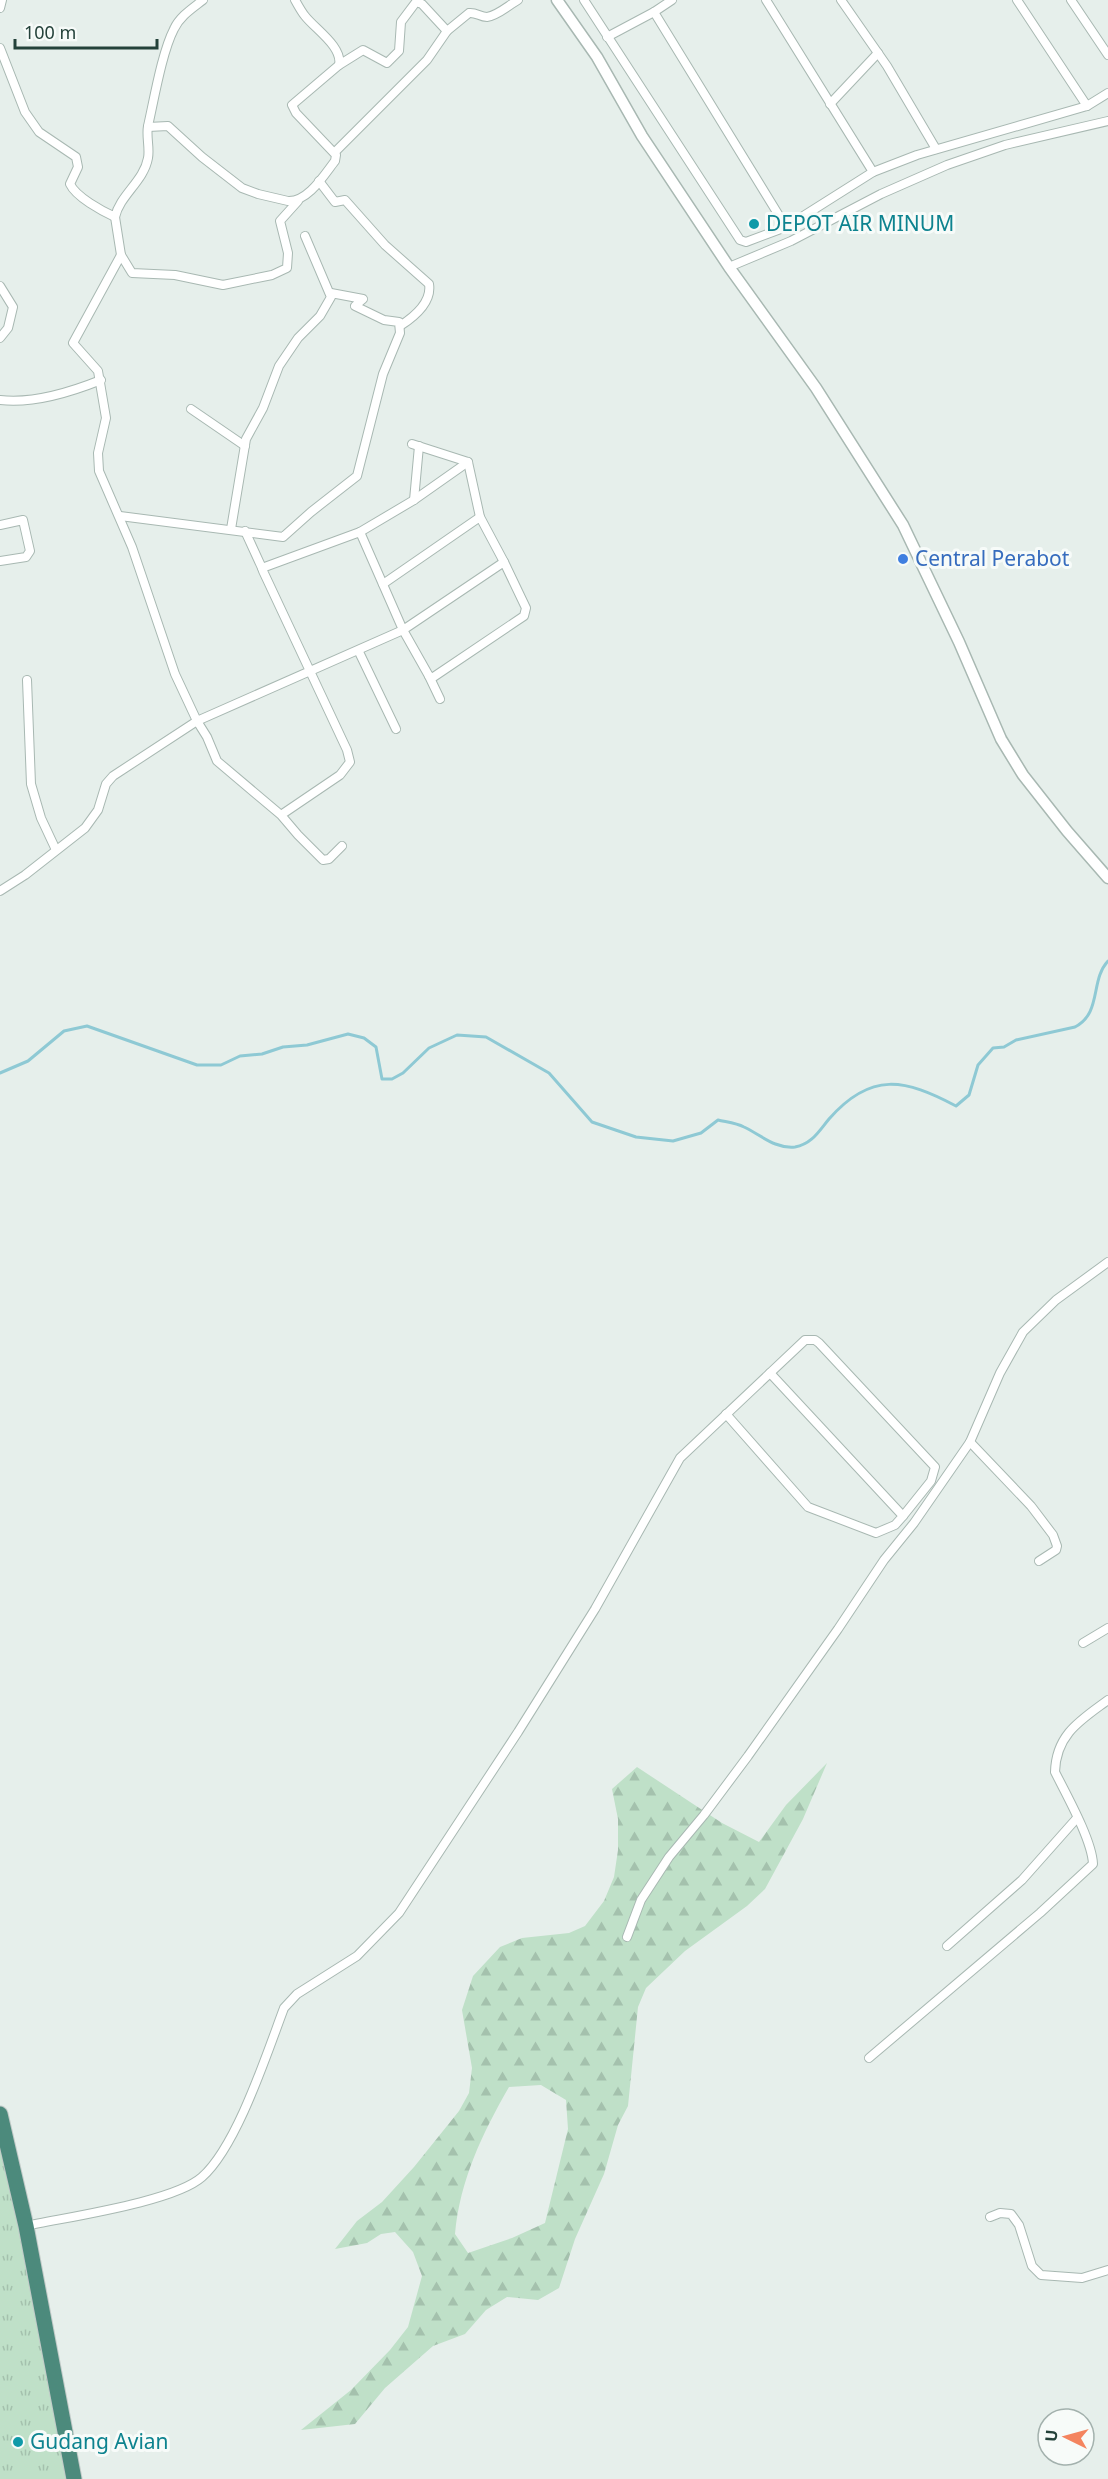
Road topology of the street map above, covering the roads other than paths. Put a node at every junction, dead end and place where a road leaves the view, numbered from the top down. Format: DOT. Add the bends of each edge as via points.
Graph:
graph roads {
  1 [pos="2,0"];
  2 [pos="203,0"];
  3 [pos="295,0"];
  4 [pos="518,0"];
  5 [pos="557,0"];
  6 [pos="584,0"];
  7 [pos="672,0"];
  8 [pos="765,0"];
  9 [pos="841,0"];
  10 [pos="1017,0"];
  11 [pos="1071,0"];
  12 [pos="0,8"];
  13 [pos="654,12"];
  14 [pos="447,31"];
  15 [pos="607,37"];
  16 [pos="0,48"];
  17 [pos="878,53"];
  18 [pos="1108,55"];
  19 [pos="339,65"];
  20 [pos="1108,93"];
  21 [pos="830,104"];
  22 [pos="1087,106"];
  23 [pos="1108,121"];
  24 [pos="148,127"];
  25 [pos="936,149"];
  26 [pos="335,152"];
  27 [pos="873,172"];
  28 [pos="319,181"];
  29 [pos="301,198"];
  30 [pos="115,218"];
  31 [pos="786,227"];
  32 [pos="305,236"];
  33 [pos="121,255"];
  34 [pos="729,267"];
  35 [pos="0,286"];
  36 [pos="331,293"];
  37 [pos="400,326"];
  38 [pos="0,338"];
  39 [pos="100,380"];
  40 [pos="0,400"];
  41 [pos="191,409"];
  42 [pos="245,446"];
  43 [pos="468,462"];
  44 [pos="414,500"];
  45 [pos="120,516"];
  46 [pos="480,518"];
  47 [pos="0,525"];
  48 [pos="231,529"];
  49 [pos="245,531"];
  50 [pos="360,532"];
  51 [pos="0,561"];
  52 [pos="504,562"];
  53 [pos="262,568"];
  54 [pos="383,584"];
  55 [pos="403,630"];
  56 [pos="359,652"];
  57 [pos="310,671"];
  58 [pos="429,676"];
  59 [pos="27,680"];
  60 [pos="440,699"];
  61 [pos="197,721"];
  62 [pos="396,729"];
  63 [pos="281,814"];
  64 [pos="342,846"];
  65 [pos="56,850"];
  66 [pos="1108,878"];
  67 [pos="0,891"];
  68 [pos="1108,1262"];
  69 [pos="770,1373"];
  70 [pos="726,1414"];
  71 [pos="970,1443"];
  72 [pos="903,1516"];
  73 [pos="1039,1562"];
  74 [pos="1108,1628"];
  75 [pos="1083,1643"];
  76 [pos="1108,1700"];
  77 [pos="1077,1818"];
  78 [pos="627,1937"];
  79 [pos="946,1946"];
  80 [pos="869,2058"];
  81 [pos="0,2114"];
  82 [pos="990,2217"];
  83 [pos="26,2226"];
  84 [pos="1108,2270"];
  85 [pos="74,2479"];
  1 -- 12 [label="street"];
  2 -- 24 [label="street" via="174,29"];
  3 -- 19 [label="street" via="339,55"];
  4 -- 14 [label="street" via="492,16 469,13"];
  5 -- 34 [label="street"];
  6 -- 15 [label="street"];
  7 -- 13 [label="street"];
  8 -- 21 [label="street"];
  9 -- 17 [label="street"];
  10 -- 22 [label="street"];
  11 -- 18 [label="street"];
  13 -- 15 [label="street"];
  13 -- 31 [label="street"];
  14 -- 19 [label="street" via="416,2 401,22 399,51 387,63 363,50"];
  14 -- 26 [label="street" via="427,60"];
  15 -- 31 [label="street" via="740,240 751,242"];
  16 -- 30 [label="street" via="25,112 39,132 76,157 78,167 70,184 74,192"];
  17 -- 21 [label="street"];
  17 -- 25 [label="street"];
  19 -- 26 [label="street" via="292,105"];
  20 -- 22 [label="street"];
  21 -- 27 [label="street"];
  22 -- 25 [label="street"];
  23 -- 34 [label="street" via="1005,145 947,165"];
  24 -- 29 [label="street" via="168,126 225,176 249,191 288,201"];
  24 -- 30 [label="street" via="145,169"];
  25 -- 27 [label="street"];
  26 -- 28 [label="street" via="335,161"];
  27 -- 31 [label="street"];
  28 -- 29 [label="street"];
  28 -- 37 [label="street" via="333,201 345,200 385,245 429,284 416,316"];
  29 -- 33 [label="street" via="280,221 288,266 272,275 223,285 167,274 138,274 130,270"];
  30 -- 33 [label="street"];
  32 -- 36 [label="street"];
  33 -- 39 [label="street" via="73,343 93,362"];
  34 -- 66 [label="street" via="816,388 903,525 1001,739 1023,775"];
  35 -- 38 [label="street" via="13,307 8,328"];
  36 -- 37 [label="street" via="363,299 356,306 384,320 399,322"];
  36 -- 42 [label="street" via="320,316 298,338 279,366"];
  37 -- 49 [label="street" via="383,374 356,479 283,537"];
  39 -- 40 [label="street" via="52,394"];
  39 -- 45 [label="street" via="106,418 98,464"];
  41 -- 42 [label="street"];
  42 -- 48 [label="street"];
  43 -- 44 [label="street"];
  43 -- 44 [label="street" via="415,445"];
  43 -- 46 [label="street"];
  44 -- 50 [label="street"];
  45 -- 48 [label="street"];
  45 -- 61 [label="street" via="175,674"];
  46 -- 52 [label="street"];
  46 -- 54 [label="street"];
  47 -- 51 [label="street" via="23,520 30,551 26,557"];
  48 -- 49 [label="street"];
  49 -- 53 [label="street"];
  50 -- 53 [label="street"];
  50 -- 54 [label="street"];
  52 -- 55 [label="street"];
  52 -- 58 [label="street" via="526,608 524,616 435,677"];
  53 -- 57 [label="street"];
  54 -- 55 [label="street"];
  55 -- 56 [label="street"];
  55 -- 58 [label="street"];
  56 -- 57 [label="street"];
  56 -- 62 [label="street"];
  57 -- 61 [label="street"];
  57 -- 63 [label="street" via="350,762 340,775"];
  58 -- 60 [label="street"];
  59 -- 65 [label="street" via="31,784"];
  61 -- 63 [label="street" via="217,761"];
  61 -- 65 [label="street" via="113,776 91,822"];
  63 -- 64 [label="street" via="323,860"];
  65 -- 67 [label="street"];
  68 -- 71 [label="street" via="1056,1300 1023,1332 1000,1373"];
  69 -- 70 [label="street"];
  69 -- 72 [label="street"];
  69 -- 72 [label="street" via="805,1340 815,1340 927,1458 935,1467 931,1481"];
  70 -- 72 [label="street" via="808,1507 876,1533 895,1525"];
  70 -- 83 [label="street" via="673,1468 595,1609 412,1896 357,1956 297,1994 284,2008 242,2115 211,2167 201,2178 150,2200"];
  71 -- 73 [label="street" via="1031,1506 1057,1541 1056,1550"];
  71 -- 78 [label="street" via="747,1756 669,1857 641,1900"];
  74 -- 75 [label="street"];
  76 -- 77 [label="street" via="1073,1726 1055,1762 1055,1772"];
  77 -- 79 [label="street" via="1022,1881"];
  77 -- 80 [label="street" via="1093,1864"];
  81 -- 83 [label="highway"];
  82 -- 84 [label="street" via="1011,2214 1019,2225 1032,2266 1041,2275 1082,2278"];
  83 -- 85 [label="highway"];
}
